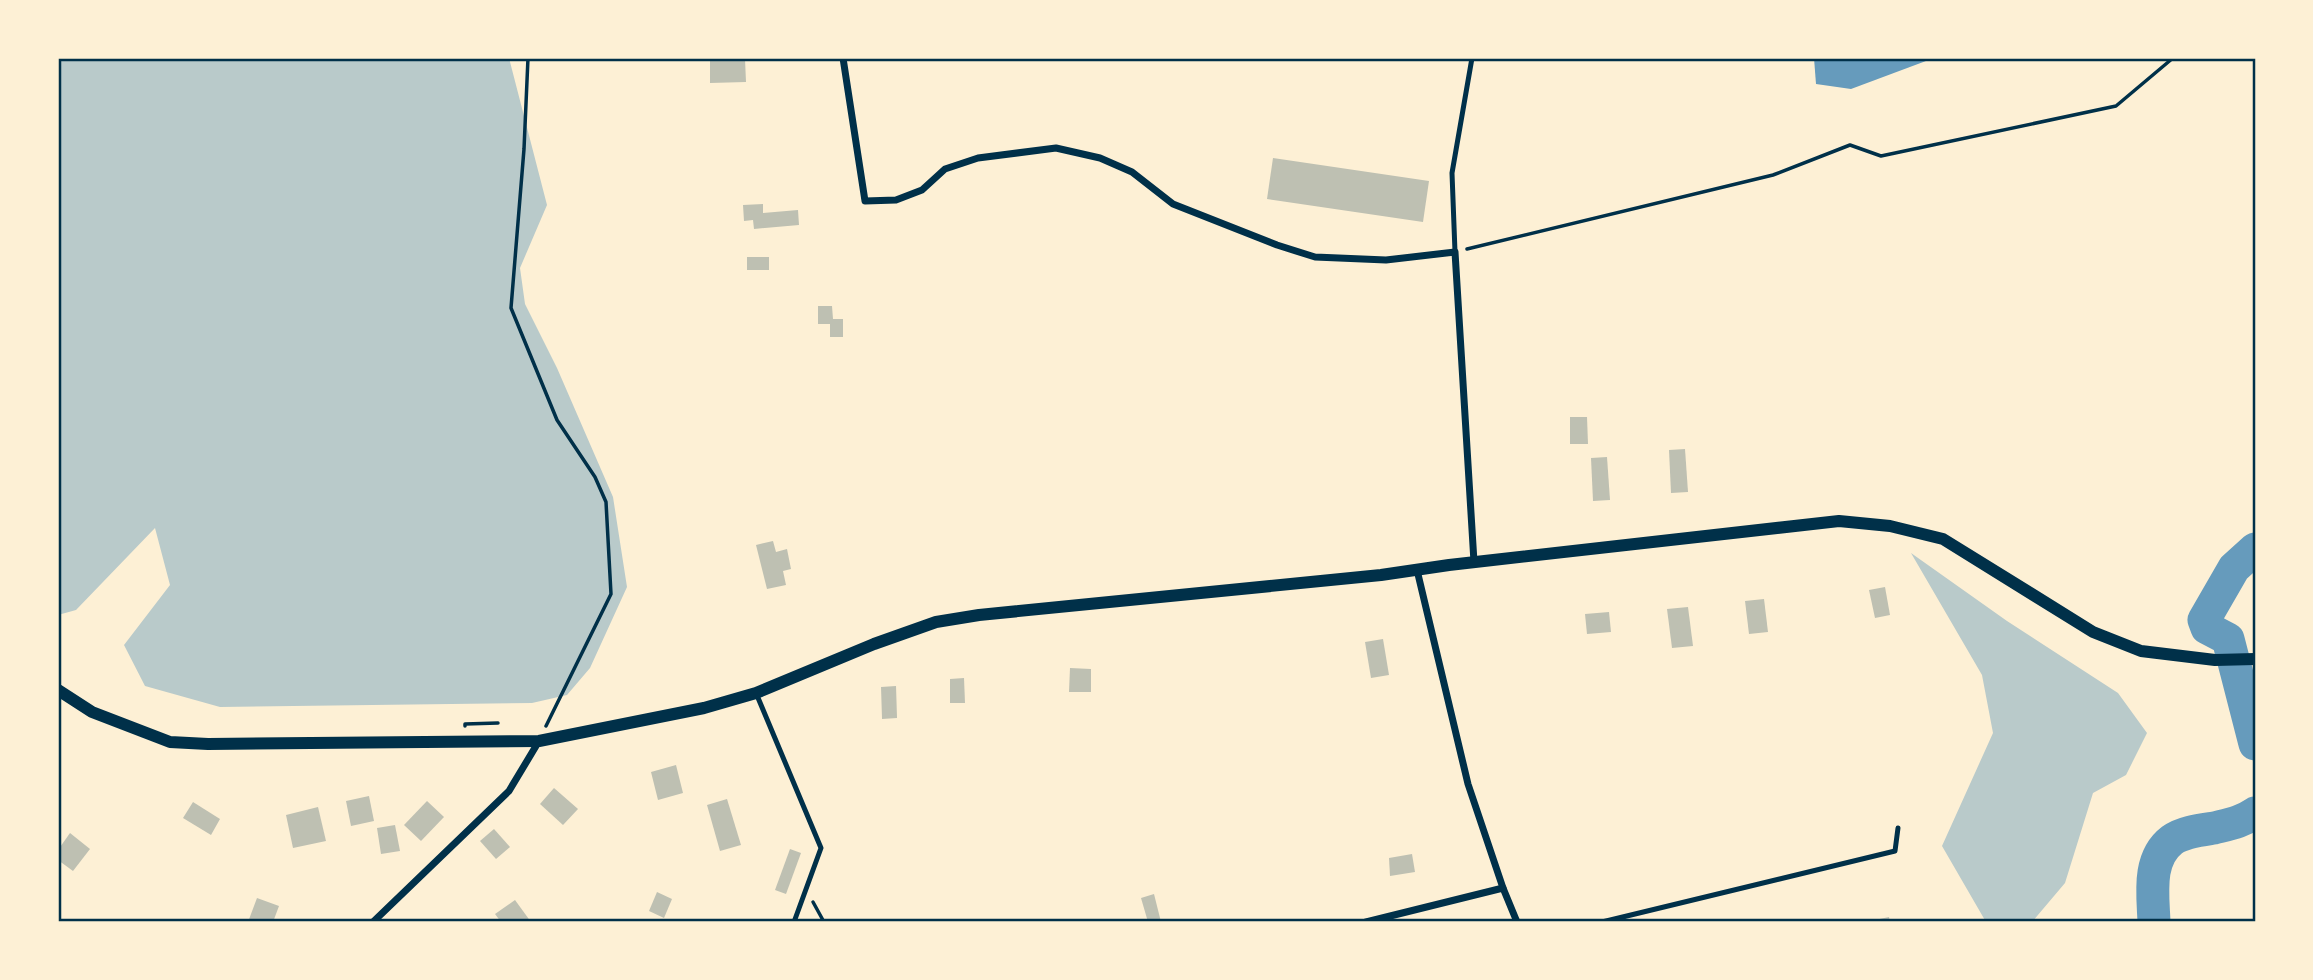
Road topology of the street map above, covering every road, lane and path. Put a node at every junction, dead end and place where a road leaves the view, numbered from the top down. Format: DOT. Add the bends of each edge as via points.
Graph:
graph roads {
  1 [pos="528,58"];
  2 [pos="843,58"];
  3 [pos="1472,58"];
  4 [pos="2173,58"];
  5 [pos="1455,252"];
  6 [pos="1474,562"];
  7 [pos="1417,570"];
  8 [pos="2255,659"];
  9 [pos="58,690"];
  10 [pos="756,693"];
  11 [pos="539,741"];
  12 [pos="1898,828"];
  13 [pos="1503,888"];
  14 [pos="806,889"];
  15 [pos="373,922"];
  16 [pos="794,922"];
  17 [pos="824,922"];
  18 [pos="1366,922"];
  19 [pos="1517,922"];
  20 [pos="1601,922"];
  1 -- 11 [label="path" via="511,308 557,420 606,502 611,594"];
  2 -- 5 [label="street" via="865,201 896,200 922,190 945,169 978,158 1056,148 1100,158 1132,172 1173,204 1315,257 1386,260"];
  3 -- 5 [label="lane" via="1452,173"];
  4 -- 5 [label="path" via="2116,106 1881,156 1850,145 1773,174"];
  5 -- 6 [label="street"];
  6 -- 7 [label="street"];
  6 -- 8 [label="street" via="1839,521 1890,526 1943,539 2093,632 2141,651 2215,660"];
  7 -- 10 [label="street" via="947,620 874,644"];
  7 -- 13 [label="street" via="1468,785"];
  9 -- 11 [label="street" via="92,712 170,742"];
  10 -- 11 [label="street"];
  10 -- 14 [label="lane" via="821,848"];
  11 -- 15 [label="street" via="509,792"];
  12 -- 20 [label="lane" via="1895,851"];
  13 -- 18 [label="street"];
  13 -- 19 [label="street"];
  14 -- 16 [label="lane"];
  14 -- 17 [label="path"];
}
